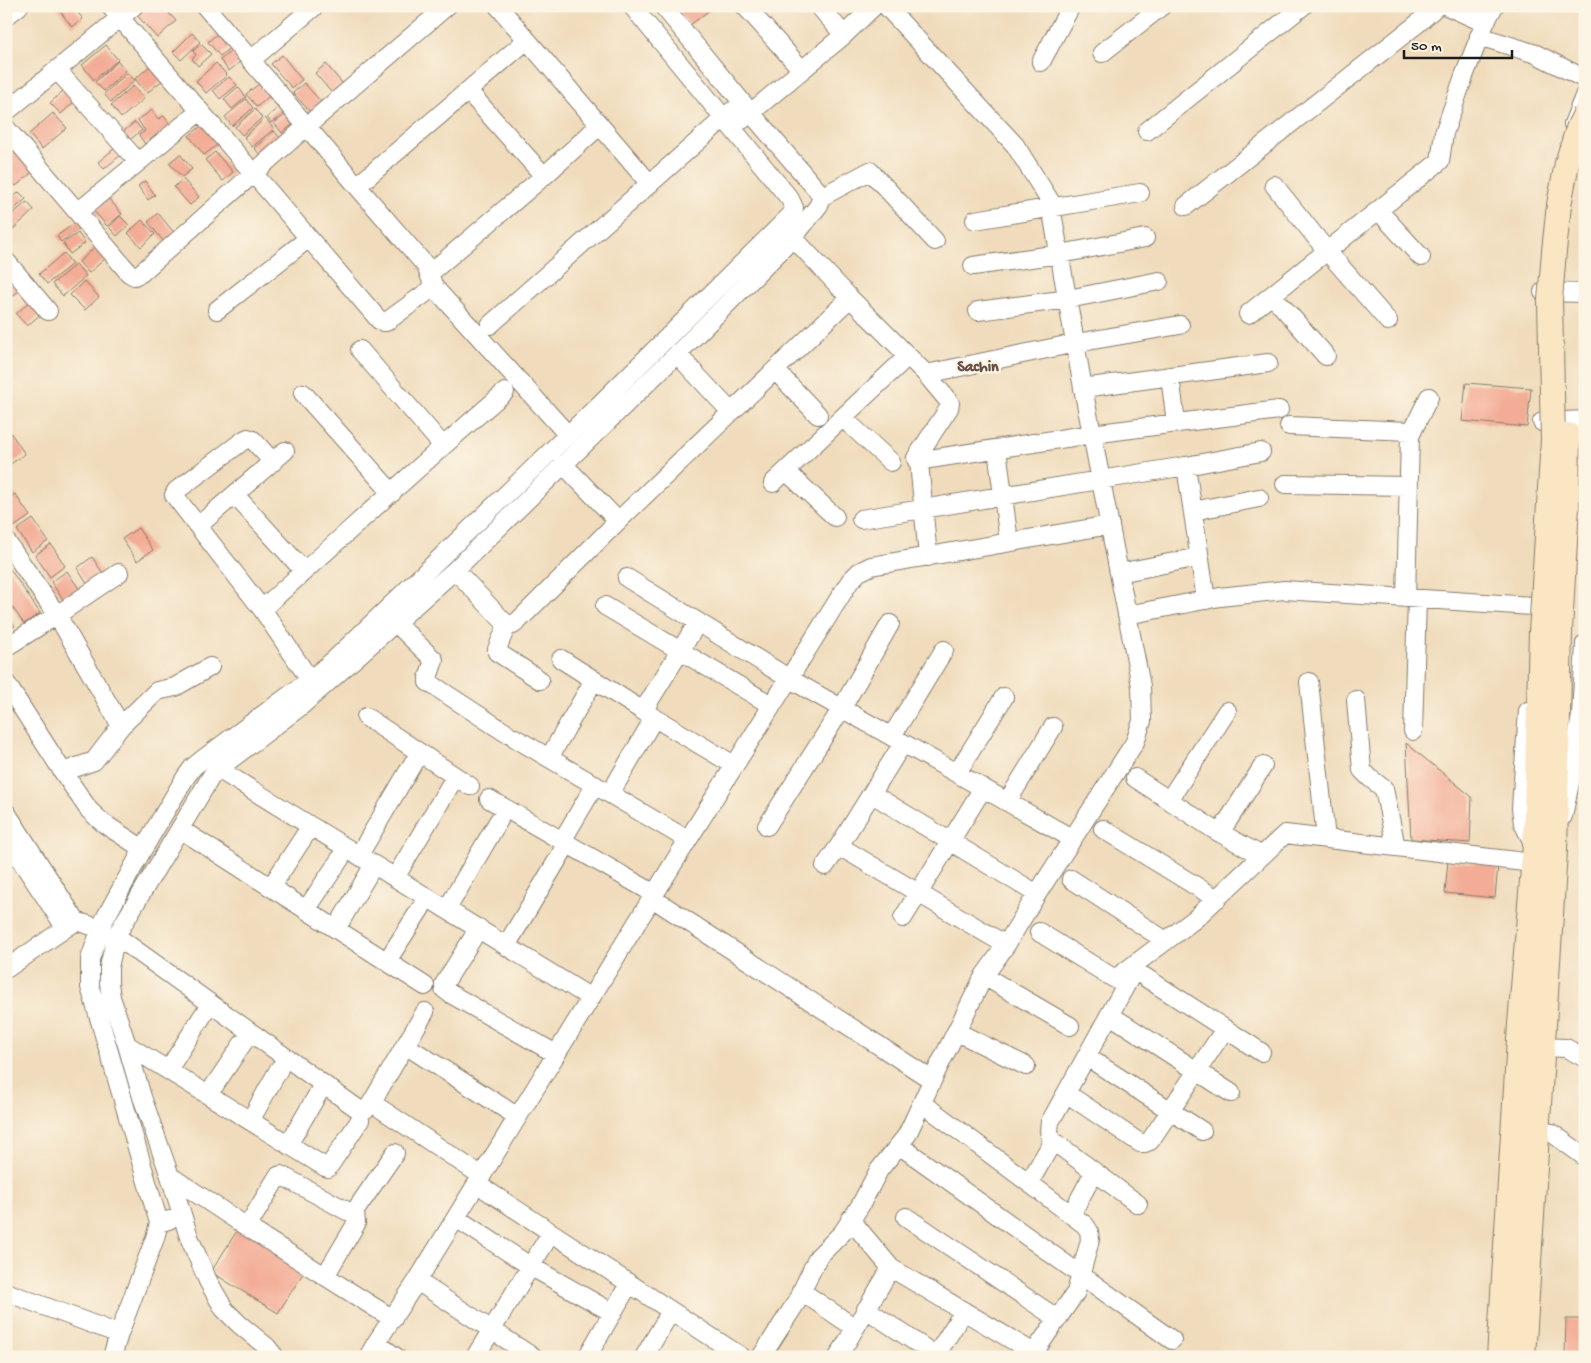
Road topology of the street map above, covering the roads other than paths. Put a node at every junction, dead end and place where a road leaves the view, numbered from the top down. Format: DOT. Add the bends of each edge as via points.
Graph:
graph roads {
  1 [pos="18,6"];
  2 [pos="134,6"];
  3 [pos="205,6"];
  4 [pos="447,6"];
  5 [pos="498,6"];
  6 [pos="632,6"];
  7 [pos="663,6"];
  8 [pos="745,6"];
  9 [pos="819,6"];
  10 [pos="874,6"];
  11 [pos="886,6"];
  12 [pos="1071,6"];
  13 [pos="1162,6"];
  14 [pos="1303,6"];
  15 [pos="1438,6"];
  16 [pos="1447,6"];
  17 [pos="1494,6"];
  18 [pos="309,8"];
  19 [pos="114,12"];
  20 [pos="6,16"];
  21 [pos="1482,29"];
  22 [pos="844,35"];
  23 [pos="527,40"];
  24 [pos="1102,53"];
  25 [pos="251,60"];
  26 [pos="1041,62"];
  27 [pos="57,70"];
  28 [pos="802,70"];
  29 [pos="1585,79"];
  30 [pos="468,91"];
  31 [pos="1585,94"];
  32 [pos="746,108"];
  33 [pos="200,110"];
  34 [pos="6,112"];
  35 [pos="1585,114"];
  36 [pos="600,124"];
  37 [pos="728,124"];
  38 [pos="307,126"];
  39 [pos="6,128"];
  40 [pos="1147,131"];
  41 [pos="1585,146"];
  42 [pos="138,162"];
  43 [pos="254,173"];
  44 [pos="544,176"];
  45 [pos="650,184"];
  46 [pos="1274,185"];
  47 [pos="356,186"];
  48 [pos="1140,193"];
  49 [pos="821,197"];
  50 [pos="1186,206"];
  51 [pos="1052,208"];
  52 [pos="1378,210"];
  53 [pos="78,212"];
  54 [pos="975,220"];
  55 [pos="787,231"];
  56 [pos="310,238"];
  57 [pos="1144,238"];
  58 [pos="935,241"];
  59 [pos="1327,251"];
  60 [pos="1060,254"];
  61 [pos="1421,258"];
  62 [pos="6,261"];
  63 [pos="973,266"];
  64 [pos="432,280"];
  65 [pos="1159,281"];
  66 [pos="1543,292"];
  67 [pos="1585,293"];
  68 [pos="1272,295"];
  69 [pos="850,298"];
  70 [pos="1068,299"];
  71 [pos="217,310"];
  72 [pos="48,311"];
  73 [pos="978,311"];
  74 [pos="1248,314"];
  75 [pos="1388,321"];
  76 [pos="1180,324"];
  77 [pos="490,325"];
  78 [pos="1076,343"];
  79 [pos="360,350"];
  80 [pos="677,354"];
  81 [pos="908,356"];
  82 [pos="1326,356"];
  83 [pos="1268,363"];
  84 [pos="775,370"];
  85 [pos="926,374"];
  86 [pos="1170,376"];
  87 [pos="1083,388"];
  88 [pos="505,392"];
  89 [pos="303,393"];
  90 [pos="1429,397"];
  91 [pos="1280,410"];
  92 [pos="731,412"];
  93 [pos="818,415"];
  94 [pos="843,418"];
  95 [pos="1585,420"];
  96 [pos="1542,422"];
  97 [pos="1176,423"];
  98 [pos="1288,426"];
  99 [pos="1411,431"];
  100 [pos="1092,434"];
  101 [pos="568,435"];
  102 [pos="443,446"];
  103 [pos="997,449"];
  104 [pos="1261,452"];
  105 [pos="891,462"];
  106 [pos="919,462"];
  107 [pos="563,464"];
  108 [pos="1186,466"];
  109 [pos="1101,479"];
  110 [pos="1285,484"];
  111 [pos="1408,486"];
  112 [pos="392,493"];
  113 [pos="235,495"];
  114 [pos="1004,495"];
  115 [pos="1259,498"];
  116 [pos="924,508"];
  117 [pos="1193,511"];
  118 [pos="835,517"];
  119 [pos="861,519"];
  120 [pos="618,521"];
  121 [pos="1110,525"];
  122 [pos="198,526"];
  123 [pos="6,541"];
  124 [pos="1009,542"];
  125 [pos="928,557"];
  126 [pos="1199,557"];
  127 [pos="455,570"];
  128 [pos="304,571"];
  129 [pos="119,572"];
  130 [pos="1119,573"];
  131 [pos="627,578"];
  132 [pos="1411,598"];
  133 [pos="1206,600"];
  134 [pos="605,606"];
  135 [pos="1533,606"];
  136 [pos="262,609"];
  137 [pos="57,615"];
  138 [pos="1128,615"];
  139 [pos="698,622"];
  140 [pos="396,623"];
  141 [pos="890,624"];
  142 [pos="508,626"];
  143 [pos="1550,632"];
  144 [pos="1585,644"];
  145 [pos="6,647"];
  146 [pos="680,650"];
  147 [pos="944,650"];
  148 [pos="561,659"];
  149 [pos="210,667"];
  150 [pos="788,678"];
  151 [pos="310,680"];
  152 [pos="540,680"];
  153 [pos="594,680"];
  154 [pos="1309,682"];
  155 [pos="6,683"];
  156 [pos="1004,698"];
  157 [pos="1356,700"];
  158 [pos="771,705"];
  159 [pos="842,708"];
  160 [pos="283,710"];
  161 [pos="1227,712"];
  162 [pos="649,714"];
  163 [pos="366,716"];
  164 [pos="121,726"];
  165 [pos="1053,727"];
  166 [pos="1413,731"];
  167 [pos="897,740"];
  168 [pos="419,753"];
  169 [pos="549,758"];
  170 [pos="734,765"];
  171 [pos="1262,766"];
  172 [pos="218,768"];
  173 [pos="63,772"];
  174 [pos="957,773"];
  175 [pos="1135,778"];
  176 [pos="595,785"];
  177 [pos="983,788"];
  178 [pos="610,794"];
  179 [pos="872,794"];
  180 [pos="489,799"];
  181 [pos="1168,800"];
  182 [pos="1007,802"];
  183 [pos="6,812"];
  184 [pos="499,820"];
  185 [pos="767,826"];
  186 [pos="1103,828"];
  187 [pos="180,829"];
  188 [pos="1220,833"];
  189 [pos="305,835"];
  190 [pos="6,838"];
  191 [pos="1073,839"];
  192 [pos="1326,839"];
  193 [pos="688,840"];
  194 [pos="950,841"];
  195 [pos="565,842"];
  196 [pos="839,846"];
  197 [pos="1396,847"];
  198 [pos="143,849"];
  199 [pos="359,855"];
  200 [pos="1262,856"];
  201 [pos="1542,856"];
  202 [pos="340,859"];
  203 [pos="825,866"];
  204 [pos="369,873"];
  205 [pos="395,878"];
  206 [pos="1071,879"];
  207 [pos="271,888"];
  208 [pos="920,893"];
  209 [pos="1037,894"];
  210 [pos="653,896"];
  211 [pos="1216,899"];
  212 [pos="421,908"];
  213 [pos="447,909"];
  214 [pos="306,910"];
  215 [pos="904,918"];
  216 [pos="70,924"];
  217 [pos="479,928"];
  218 [pos="336,929"];
  219 [pos="1039,932"];
  220 [pos="109,933"];
  221 [pos="1166,941"];
  222 [pos="1006,945"];
  223 [pos="506,946"];
  224 [pos="387,961"];
  225 [pos="1137,965"];
  226 [pos="6,969"];
  227 [pos="984,976"];
  228 [pos="425,986"];
  229 [pos="591,998"];
  230 [pos="425,1012"];
  231 [pos="202,1015"];
  232 [pos="1110,1015"];
  233 [pos="1070,1026"];
  234 [pos="1225,1029"];
  235 [pos="956,1032"];
  236 [pos="243,1043"];
  237 [pos="127,1045"];
  238 [pos="405,1045"];
  239 [pos="1542,1046"];
  240 [pos="1261,1052"];
  241 [pos="556,1054"];
  242 [pos="1088,1057"];
  243 [pos="1585,1058"];
  244 [pos="1026,1066"];
  245 [pos="168,1070"];
  246 [pos="279,1070"];
  247 [pos="1198,1072"];
  248 [pos="932,1080"];
  249 [pos="319,1092"];
  250 [pos="1066,1093"];
  251 [pos="1230,1093"];
  252 [pos="208,1095"];
  253 [pos="1515,1099"];
  254 [pos="1539,1101"];
  255 [pos="372,1103"];
  256 [pos="922,1103"];
  257 [pos="1171,1110"];
  258 [pos="518,1117"];
  259 [pos="360,1120"];
  260 [pos="250,1121"];
  261 [pos="1202,1131"];
  262 [pos="1537,1131"];
  263 [pos="1053,1141"];
  264 [pos="288,1145"];
  265 [pos="899,1145"];
  266 [pos="395,1152"];
  267 [pos="1585,1157"];
  268 [pos="1094,1172"];
  269 [pos="170,1176"];
  270 [pos="479,1180"];
  271 [pos="1029,1183"];
  272 [pos="1138,1204"];
  273 [pos="356,1211"];
  274 [pos="1071,1214"];
  275 [pos="182,1217"];
  276 [pos="456,1218"];
  277 [pos="906,1218"];
  278 [pos="850,1219"];
  279 [pos="159,1223"];
  280 [pos="247,1227"];
  281 [pos="551,1232"];
  282 [pos="530,1266"];
  283 [pos="891,1268"];
  284 [pos="324,1276"];
  285 [pos="1081,1276"];
  286 [pos="417,1282"];
  287 [pos="629,1284"];
  288 [pos="801,1291"];
  289 [pos="6,1292"];
  290 [pos="866,1309"];
  291 [pos="671,1311"];
  292 [pos="964,1311"];
  293 [pos="1514,1312"];
  294 [pos="612,1313"];
  295 [pos="393,1318"];
  296 [pos="1058,1319"];
  297 [pos="855,1328"];
  298 [pos="491,1330"];
  299 [pos="119,1334"];
  300 [pos="1172,1340"];
  301 [pos="372,1350"];
  302 [pos="648,1355"];
  303 [pos="1035,1355"];
  304 [pos="590,1356"];
  305 [pos="841,1356"];
  306 [pos="936,1356"];
  307 [pos="112,1357"];
  308 [pos="275,1357"];
  309 [pos="396,1357"];
  310 [pos="475,1357"];
  311 [pos="533,1357"];
  312 [pos="742,1357"];
  313 [pos="761,1357"];
  314 [pos="1499,1357"];
  315 [pos="1523,1357"];
  1 -- 20 [label="street"];
  2 -- 19 [label="street"];
  3 -- 25 [label="street"];
  4 -- 38 [label="street"];
  5 -- 23 [label="street"];
  6 -- 37 [label="street"];
  7 -- 32 [label="street"];
  8 -- 28 [label="street"];
  9 -- 22 [label="street"];
  10 -- 22 [label="street"];
  11 -- 51 [label="street" via="1015,146"];
  12 -- 26 [label="street"];
  13 -- 24 [label="street"];
  14 -- 40 [label="street"];
  15 -- 50 [label="street"];
  16 -- 21 [label="street"];
  17 -- 21 [label="street"];
  18 -- 25 [label="street"];
  19 -- 27 [label="street"];
  19 -- 33 [label="street"];
  21 -- 29 [label="street"];
  21 -- 52 [label="street" via="1444,133 1440,161"];
  22 -- 28 [label="street"];
  23 -- 30 [label="street"];
  23 -- 36 [label="street"];
  25 -- 38 [label="street"];
  27 -- 34 [label="street"];
  27 -- 42 [label="street"];
  28 -- 32 [label="street"];
  30 -- 44 [label="street"];
  30 -- 47 [label="street"];
  31 -- 66 [label="street" via="1561,157 1548,213"];
  32 -- 37 [label="street"];
  32 -- 49 [label="street"];
  33 -- 42 [label="street"];
  33 -- 43 [label="street"];
  35 -- 143 [label="main road, bridge" via="1567,163 1559,205 1550,300 1553,440"];
  36 -- 44 [label="street"];
  36 -- 45 [label="street"];
  37 -- 45 [label="street"];
  37 -- 55 [label="street" via="790,199 794,208"];
  38 -- 43 [label="street"];
  38 -- 47 [label="street"];
  39 -- 53 [label="street"];
  41 -- 143 [label="main road, bridge" via="1566,229 1562,269 1569,451 1567,506"];
  42 -- 53 [label="street"];
  43 -- 53 [label="street" via="134,276"];
  43 -- 56 [label="street"];
  44 -- 64 [label="street"];
  45 -- 77 [label="street"];
  46 -- 59 [label="street"];
  47 -- 64 [label="street" via="426,266"];
  48 -- 51 [label="street"];
  49 -- 55 [label="street" via="819,205"];
  49 -- 58 [label="street" via="870,171"];
  51 -- 54 [label="street"];
  51 -- 60 [label="street"];
  52 -- 59 [label="street"];
  52 -- 61 [label="street"];
  55 -- 69 [label="street"];
  55 -- 80 [label="street"];
  55 -- 101 [label="street"];
  56 -- 64 [label="street" via="383,322"];
  56 -- 71 [label="street"];
  57 -- 60 [label="street"];
  59 -- 68 [label="street"];
  59 -- 75 [label="street"];
  60 -- 63 [label="street"];
  60 -- 70 [label="street"];
  62 -- 72 [label="street"];
  64 -- 101 [label="street"];
  65 -- 70 [label="street"];
  66 -- 67 [label="street"];
  66 -- 96 [label="street"];
  68 -- 74 [label="street"];
  68 -- 82 [label="street"];
  69 -- 81 [label="street"];
  69 -- 84 [label="street"];
  70 -- 73 [label="street"];
  70 -- 78 [label="street"];
  76 -- 78 [label="street"];
  78 -- 85 [label="street"];
  78 -- 87 [label="street"];
  79 -- 102 [label="street"];
  80 -- 92 [label="street"];
  80 -- 107 [label="street"];
  81 -- 85 [label="street"];
  81 -- 94 [label="street"];
  83 -- 86 [label="street"];
  84 -- 92 [label="street"];
  84 -- 93 [label="street"];
  85 -- 106 [label="street" via="950,402 916,458"];
  86 -- 87 [label="street"];
  86 -- 97 [label="street"];
  87 -- 100 [label="street"];
  88 -- 102 [label="street"];
  89 -- 112 [label="street"];
  90 -- 99 [label="street"];
  91 -- 97 [label="street"];
  92 -- 120 [label="street"];
  94 -- 105 [label="street"];
  94 -- 118 [label="street" via="780,477"];
  95 -- 96 [label="street"];
  96 -- 135 [label="street"];
  97 -- 100 [label="street"];
  98 -- 99 [label="street"];
  99 -- 111 [label="street"];
  100 -- 103 [label="street"];
  100 -- 109 [label="street"];
  101 -- 151 [label="street"];
  102 -- 112 [label="street"];
  103 -- 106 [label="street"];
  103 -- 114 [label="street"];
  104 -- 108 [label="street"];
  106 -- 116 [label="street"];
  107 -- 120 [label="street"];
  107 -- 127 [label="street"];
  108 -- 109 [label="street"];
  108 -- 117 [label="street"];
  109 -- 114 [label="street"];
  109 -- 121 [label="street"];
  110 -- 111 [label="street"];
  111 -- 132 [label="street"];
  112 -- 128 [label="street"];
  113 -- 122 [label="street"];
  113 -- 122 [label="street" via="279,456 248,438 176,491 177,500"];
  113 -- 128 [label="street"];
  114 -- 116 [label="street"];
  114 -- 124 [label="street"];
  115 -- 117 [label="street"];
  116 -- 119 [label="street"];
  116 -- 125 [label="street"];
  117 -- 126 [label="street"];
  120 -- 142 [label="street" via="518,621"];
  121 -- 124 [label="street"];
  121 -- 130 [label="street"];
  122 -- 136 [label="street"];
  123 -- 137 [label="street"];
  124 -- 125 [label="street"];
  125 -- 150 [label="street" via="871,566 859,572"];
  126 -- 130 [label="street"];
  126 -- 133 [label="street"];
  127 -- 140 [label="street"];
  127 -- 142 [label="street"];
  128 -- 136 [label="street"];
  129 -- 137 [label="street"];
  130 -- 138 [label="street"];
  131 -- 139 [label="street"];
  132 -- 133 [label="street" via="1284,590"];
  132 -- 135 [label="street"];
  132 -- 166 [label="street"];
  133 -- 138 [label="street"];
  134 -- 146 [label="street"];
  135 -- 201 [label="street" via="1521,808 1524,823"];
  136 -- 151 [label="street"];
  137 -- 145 [label="street"];
  137 -- 164 [label="street"];
  138 -- 191 [label="street" via="1141,686 1142,721 1135,742"];
  139 -- 146 [label="street"];
  139 -- 150 [label="street"];
  140 -- 160 [label="street"];
  140 -- 169 [label="street" via="434,660 428,678 430,685"];
  141 -- 159 [label="street"];
  142 -- 152 [label="street" via="497,652"];
  143 -- 201 [label="main road"];
  144 -- 201 [label="street" via="1581,715 1570,783"];
  146 -- 158 [label="street"];
  146 -- 162 [label="street"];
  147 -- 167 [label="street"];
  148 -- 153 [label="street"];
  149 -- 164 [label="street" via="175,688 157,690"];
  150 -- 158 [label="street"];
  150 -- 159 [label="street"];
  151 -- 160 [label="street"];
  153 -- 162 [label="street"];
  153 -- 169 [label="street"];
  154 -- 192 [label="street"];
  155 -- 173 [label="street"];
  156 -- 174 [label="street"];
  157 -- 197 [label="street" via="1362,770 1384,790"];
  158 -- 170 [label="street"];
  159 -- 167 [label="street"];
  159 -- 185 [label="street"];
  160 -- 172 [label="street"];
  160 -- 198 [label="street" via="193,767"];
  161 -- 181 [label="street"];
  162 -- 170 [label="street"];
  162 -- 178 [label="street"];
  163 -- 168 [label="street"];
  164 -- 173 [label="street" via="94,761"];
  165 -- 182 [label="street"];
  167 -- 174 [label="street"];
  167 -- 179 [label="street"];
  168 -- 199 [label="street"];
  168 -- 205 [label="street" via="462,781"];
  169 -- 176 [label="street"];
  170 -- 193 [label="street"];
  171 -- 188 [label="street"];
  172 -- 187 [label="street"];
  172 -- 199 [label="street"];
  173 -- 198 [label="street" via="95,816"];
  174 -- 177 [label="street"];
  175 -- 181 [label="street"];
  176 -- 178 [label="street"];
  176 -- 195 [label="street"];
  177 -- 182 [label="street"];
  177 -- 194 [label="street"];
  178 -- 193 [label="street"];
  179 -- 194 [label="street"];
  179 -- 196 [label="street"];
  180 -- 195 [label="street"];
  181 -- 188 [label="street"];
  182 -- 191 [label="street"];
  183 -- 216 [label="street"];
  184 -- 213 [label="street"];
  186 -- 211 [label="street"];
  187 -- 207 [label="street"];
  187 -- 220 [label="street"];
  188 -- 200 [label="street"];
  189 -- 207 [label="street"];
  190 -- 216 [label="street"];
  191 -- 209 [label="street"];
  192 -- 197 [label="street"];
  192 -- 200 [label="street" via="1286,834"];
  193 -- 210 [label="street"];
  194 -- 208 [label="street"];
  194 -- 209 [label="street"];
  195 -- 210 [label="street"];
  195 -- 223 [label="street"];
  196 -- 203 [label="street"];
  196 -- 208 [label="street"];
  197 -- 201 [label="street"];
  198 -- 220 [label="street" via="103,922"];
  199 -- 205 [label="street"];
  200 -- 211 [label="street"];
  201 -- 239 [label="main road"];
  201 -- 253 [label="main road"];
  202 -- 214 [label="street"];
  204 -- 218 [label="street"];
  205 -- 213 [label="street"];
  206 -- 221 [label="street"];
  207 -- 214 [label="street"];
  208 -- 215 [label="street"];
  208 -- 222 [label="street"];
  209 -- 222 [label="street"];
  210 -- 229 [label="street"];
  210 -- 248 [label="street"];
  211 -- 221 [label="street"];
  212 -- 224 [label="street"];
  213 -- 217 [label="street"];
  214 -- 218 [label="street"];
  216 -- 220 [label="street"];
  216 -- 226 [label="street"];
  217 -- 223 [label="street"];
  217 -- 241 [label="street" via="444,989"];
  218 -- 224 [label="street"];
  219 -- 225 [label="street" via="1115,979"];
  220 -- 237 [label="street" via="111,997"];
  220 -- 255 [label="street" via="358,1109 369,1108"];
  220 -- 279 [label="street" via="90,959 90,987"];
  221 -- 225 [label="street"];
  222 -- 227 [label="street"];
  223 -- 229 [label="street"];
  224 -- 228 [label="street"];
  225 -- 232 [label="street"];
  225 -- 234 [label="street"];
  227 -- 233 [label="street"];
  227 -- 235 [label="street"];
  229 -- 241 [label="street"];
  230 -- 238 [label="street"];
  231 -- 245 [label="street"];
  232 -- 242 [label="street"];
  232 -- 247 [label="street"];
  234 -- 240 [label="street"];
  234 -- 247 [label="street"];
  235 -- 244 [label="street"];
  235 -- 248 [label="street"];
  236 -- 252 [label="street"];
  237 -- 245 [label="street"];
  237 -- 269 [label="street"];
  238 -- 255 [label="street"];
  238 -- 258 [label="street"];
  239 -- 243 [label="street" via="1566,1048"];
  239 -- 254 [label="main road"];
  241 -- 258 [label="street"];
  242 -- 250 [label="street"];
  242 -- 257 [label="street"];
  245 -- 252 [label="street"];
  246 -- 260 [label="street"];
  247 -- 251 [label="street"];
  247 -- 257 [label="street"];
  248 -- 256 [label="street"];
  249 -- 264 [label="street"];
  250 -- 257 [label="street" via="1140,1143 1150,1141"];
  250 -- 263 [label="street" via="1050,1122"];
  252 -- 260 [label="street"];
  253 -- 254 [label="main road"];
  253 -- 293 [label="main road"];
  254 -- 262 [label="main road"];
  255 -- 270 [label="street"];
  256 -- 265 [label="street"];
  256 -- 271 [label="street"];
  257 -- 261 [label="street"];
  258 -- 270 [label="street"];
  259 -- 264 [label="street" via="328,1168"];
  260 -- 264 [label="street"];
  262 -- 267 [label="street" via="1552,1133"];
  262 -- 293 [label="main road"];
  263 -- 268 [label="street"];
  263 -- 271 [label="street"];
  265 -- 278 [label="street" via="879,1170"];
  265 -- 285 [label="street"];
  266 -- 273 [label="street"];
  268 -- 272 [label="street"];
  268 -- 274 [label="street"];
  269 -- 275 [label="street"];
  269 -- 280 [label="street"];
  270 -- 276 [label="street"];
  270 -- 281 [label="street"];
  271 -- 274 [label="street"];
  273 -- 280 [label="street" via="347,1211 281,1175"];
  273 -- 284 [label="street" via="356,1224"];
  274 -- 285 [label="street" via="1089,1231 1090,1240"];
  275 -- 279 [label="street"];
  275 -- 308 [label="street" via="208,1281 224,1308"];
  276 -- 282 [label="street"];
  276 -- 286 [label="street"];
  277 -- 296 [label="street"];
  278 -- 283 [label="street"];
  278 -- 288 [label="street" via="843,1232 818,1257"];
  279 -- 299 [label="street"];
  280 -- 284 [label="street"];
  281 -- 282 [label="street"];
  281 -- 287 [label="street"];
  282 -- 294 [label="street"];
  282 -- 298 [label="street"];
  283 -- 290 [label="street"];
  283 -- 292 [label="street"];
  284 -- 295 [label="street"];
  285 -- 296 [label="street" via="1076,1292"];
  285 -- 300 [label="street"];
  286 -- 295 [label="street"];
  286 -- 298 [label="street"];
  287 -- 291 [label="street"];
  287 -- 294 [label="street"];
  288 -- 297 [label="street"];
  288 -- 313 [label="street"];
  289 -- 299 [label="street"];
  290 -- 297 [label="street"];
  290 -- 306 [label="street"];
  291 -- 302 [label="street"];
  291 -- 312 [label="street"];
  292 -- 303 [label="street"];
  292 -- 306 [label="street"];
  293 -- 314 [label="main road"];
  293 -- 315 [label="main road"];
  294 -- 304 [label="street"];
  295 -- 301 [label="street"];
  296 -- 303 [label="street"];
  297 -- 305 [label="street"];
  298 -- 310 [label="street"];
  298 -- 311 [label="street"];
  299 -- 307 [label="street"];
  301 -- 309 [label="street"];
}
